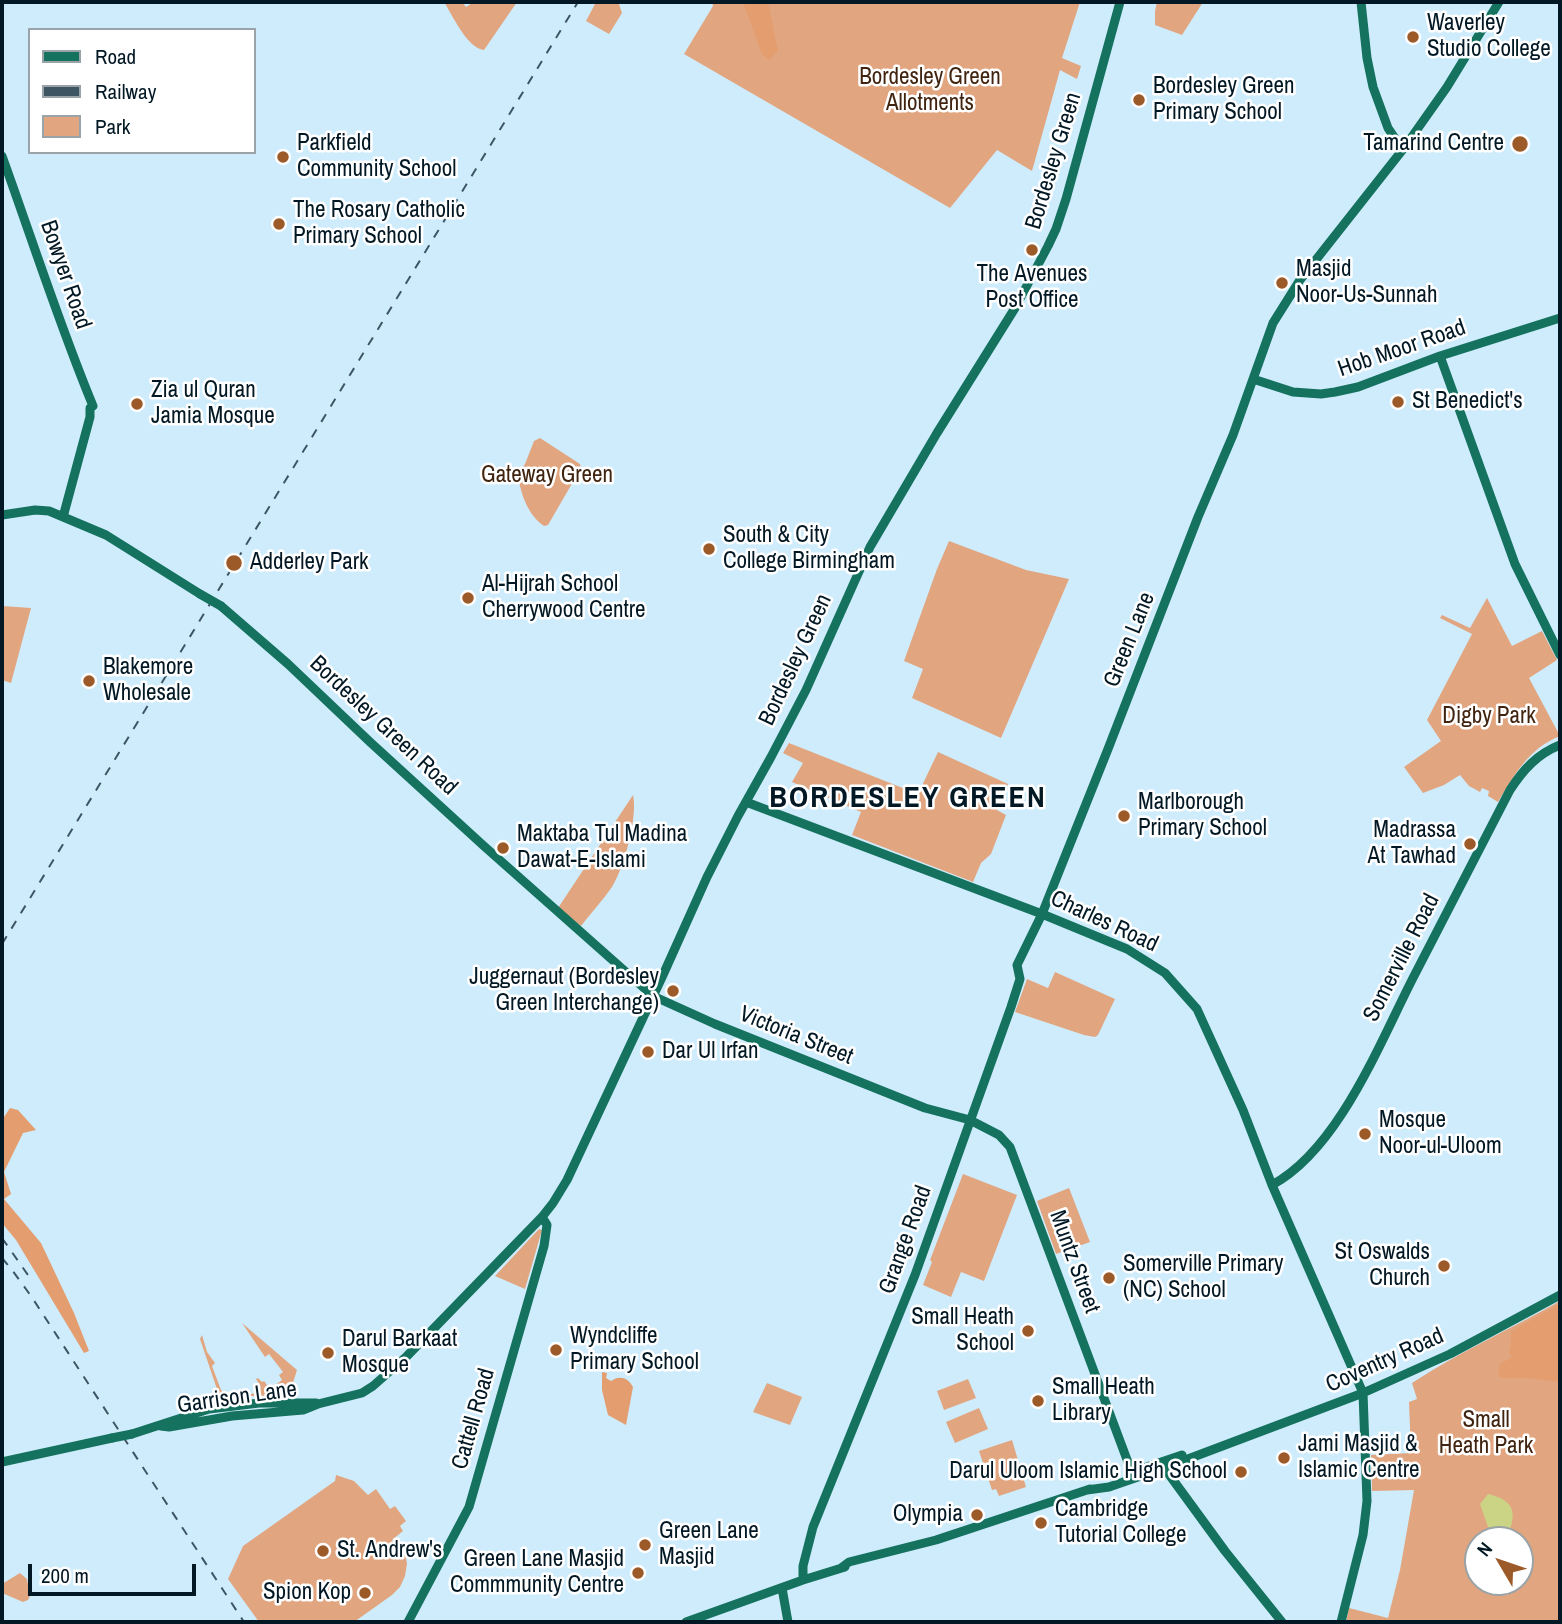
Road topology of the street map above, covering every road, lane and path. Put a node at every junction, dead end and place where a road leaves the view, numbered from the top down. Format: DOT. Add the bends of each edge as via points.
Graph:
graph roads {
  1 [pos="1120,2"];
  2 [pos="1361,2"];
  3 [pos="1499,2"];
  4 [pos="1404,148"];
  5 [pos="2,156"];
  6 [pos="1560,318"];
  7 [pos="1440,356"];
  8 [pos="1254,379"];
  9 [pos="2,515"];
  10 [pos="63,517"];
  11 [pos="1560,655"];
  12 [pos="1560,745"];
  13 [pos="746,802"];
  14 [pos="1042,914"];
  15 [pos="653,996"];
  16 [pos="925,1108"];
  17 [pos="970,1121"];
  18 [pos="1272,1185"];
  19 [pos="542,1217"];
  20 [pos="1560,1295"];
  21 [pos="1363,1393"];
  22 [pos="2,1462"];
  23 [pos="1159,1466"];
  24 [pos="1135,1474"];
  25 [pos="803,1580"];
  26 [pos="782,1588"];
  27 [pos="408,1622"];
  28 [pos="685,1622"];
  29 [pos="788,1622"];
  30 [pos="1283,1622"];
  31 [pos="1341,1622"];
  1 -- 13 [label="street, Bordesley Green" via="1056,229 1015,308 879,530 806,690"];
  2 -- 4 [label="street" via="1373,87 1388,128"];
  3 -- 4 [label="street, Green Lane"];
  4 -- 8 [label="street, Green Lane" via="1291,293 1273,323"];
  5 -- 10 [label="street, Bowyer Road" via="91,407"];
  6 -- 7 [label="street, Hob Moor Road"];
  7 -- 8 [label="street, Hob Moor Road" via="1358,387 1321,394 1293,392"];
  7 -- 11 [label="street" via="1515,564"];
  8 -- 14 [label="street, Green Lane"];
  9 -- 10 [label="street, Bordesley Green Road"];
  10 -- 15 [label="street, Bordesley Green Road, bridge" via="106,535 221,606"];
  12 -- 18 [label="street, Somerville Road" via="1540,755 1510,790 1335,1125"];
  13 -- 14 [label="street, Charles Road"];
  13 -- 15 [label="street, Bordesley Green"];
  14 -- 17 [label="street, Grange Road" via="1017,965 1020,979"];
  14 -- 18 [label="street, Charles Road" via="1126,948 1165,973 1197,1009"];
  15 -- 16 [label="street, Victoria Street"];
  15 -- 19 [label="street, Bordesley Green" via="567,1180"];
  16 -- 17 [label="street, Muntz Street"];
  17 -- 24 [label="street, Muntz Street" via="999,1135 1010,1147"];
  17 -- 25 [label="street, Grange Road" via="915,1275 813,1527"];
  18 -- 21 [label="street, Charles Road"];
  19 -- 22 [label="street, Garrison Lane, bridge" via="381,1380 362,1392 318,1404 259,1403"];
  19 -- 27 [label="street, Cattell Road" via="547,1225 544,1246 470,1507"];
  20 -- 21 [label="street, Coventry Road"];
  21 -- 23 [label="street, Coventry Road"];
  21 -- 31 [label="street" via="1367,1501"];
  23 -- 24 [label="street, Coventry Road"];
  23 -- 30 [label="street"];
  24 -- 25 [label="street, Coventry Road"];
  25 -- 26 [label="street, Coventry Road"];
  26 -- 28 [label="street, Coventry Road"];
  26 -- 29 [label="street"];
}
